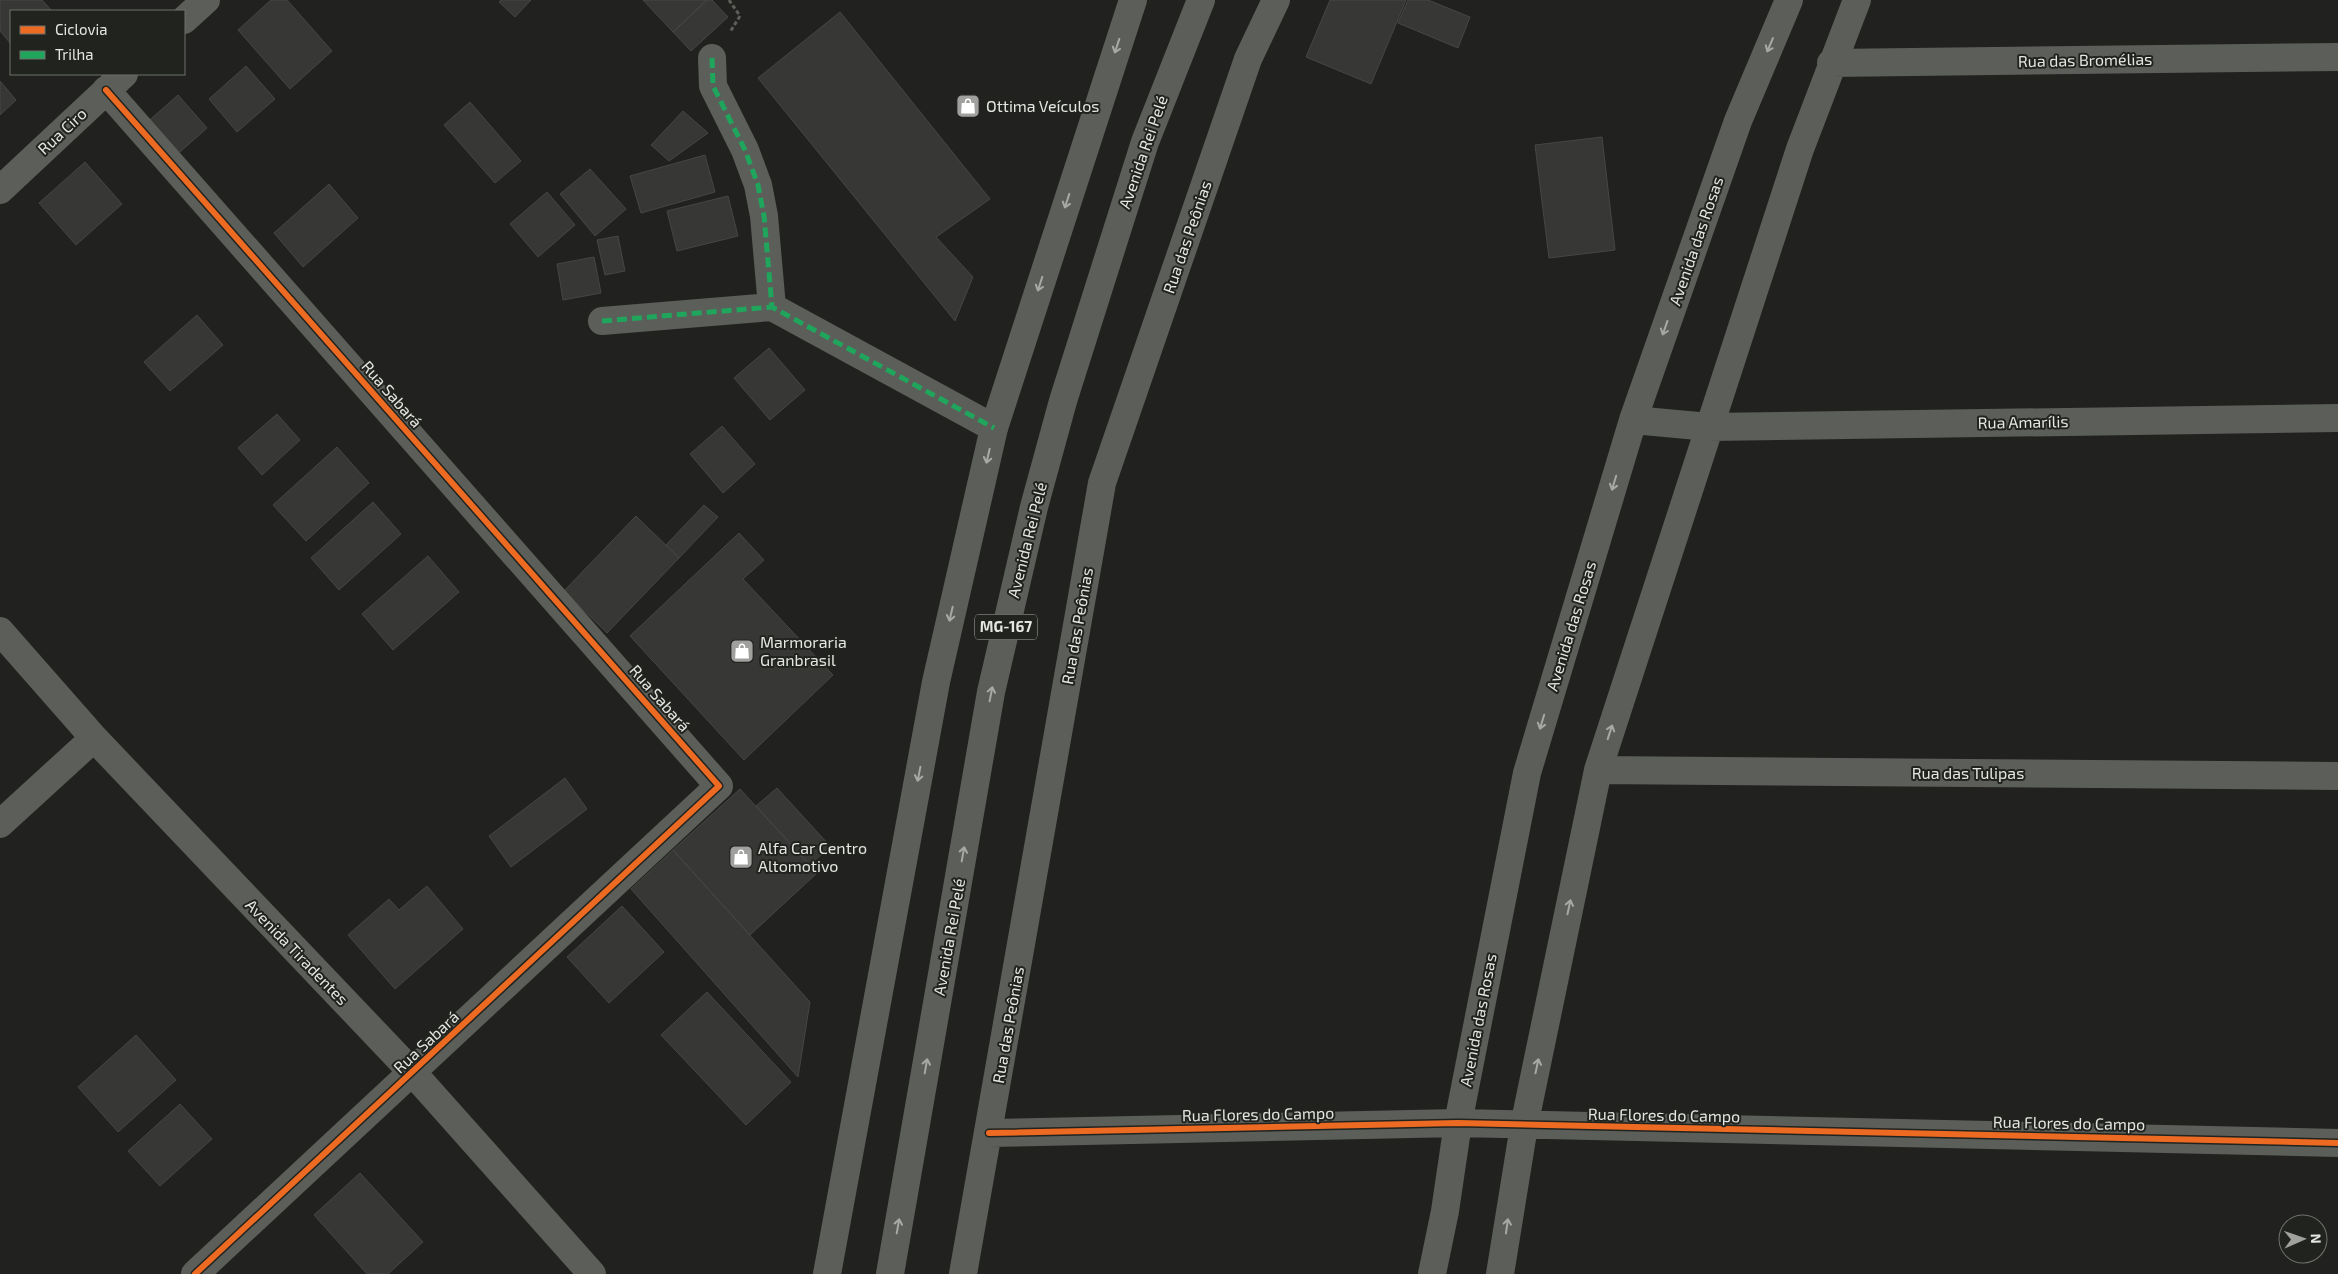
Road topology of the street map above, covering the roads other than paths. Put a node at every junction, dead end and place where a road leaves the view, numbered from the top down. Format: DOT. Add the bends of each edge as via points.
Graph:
graph roads {
  1 [pos="206,0"];
  2 [pos="1132,0"];
  3 [pos="1201,0"];
  4 [pos="1276,0"];
  5 [pos="1789,0"];
  6 [pos="1857,0"];
  7 [pos="185,19"];
  8 [pos="2338,57"];
  9 [pos="712,58"];
  10 [pos="1831,63"];
  11 [pos="115,82"];
  12 [pos="0,190"];
  13 [pos="772,308"];
  14 [pos="602,321"];
  15 [pos="2338,418"];
  16 [pos="1633,420"];
  17 [pos="1709,427"];
  18 [pos="994,428"];
  19 [pos="0,631"];
  20 [pos="94,738"];
  21 [pos="1598,770"];
  22 [pos="2338,776"];
  23 [pos="0,824"];
  24 [pos="413,1074"];
  25 [pos="1458,1124"];
  26 [pos="1524,1126"];
  27 [pos="989,1133"];
  28 [pos="2338,1143"];
  29 [pos="195,1274"];
  30 [pos="592,1274"];
  31 [pos="827,1274"];
  32 [pos="890,1274"];
  33 [pos="963,1274"];
  34 [pos="1432,1274"];
  35 [pos="1500,1274"];
  1 -- 7 [label="street"];
  2 -- 18 [label="main road, MG-167, one-way"];
  32 -- 3 [label="main road, Avenida Rei Pelé / MG-167, one-way" via="991,692 1034,507 1063,401 1144,142"];
  4 -- 27 [label="street, Rua das Peônias" via="1248,58 1102,483"];
  5 -- 16 [label="street, Avenida das Rosas, one-way" via="1738,121"];
  6 -- 10 [label="street"];
  8 -- 10 [label="street, Rua das Bromélias"];
  9 -- 13 [label="street" via="713,86 758,185"];
  10 -- 17 [label="street"];
  11 -- 12 [label="street, Rua Ciro"];
  11 -- 24 [label="street, Rua Sabará" via="719,786"];
  13 -- 14 [label="street"];
  13 -- 18 [label="street"];
  15 -- 17 [label="street, Rua Amarílis"];
  16 -- 17 [label="street, Rua Amarílis"];
  16 -- 25 [label="street, Avenida das Rosas, one-way" via="1527,774"];
  21 -- 17 [label="street, one-way"];
  18 -- 31 [label="main road, MG-167, one-way" via="936,682"];
  19 -- 20 [label="street, Avenida Tiradentes"];
  20 -- 23 [label="street"];
  20 -- 24 [label="street, Avenida Tiradentes"];
  21 -- 22 [label="street, Rua das Tulipas"];
  26 -- 21 [label="street, one-way"];
  24 -- 29 [label="street, Rua Sabará"];
  24 -- 30 [label="street, Avenida Tiradentes"];
  25 -- 26 [label="street, Rua Flores do Campo"];
  25 -- 27 [label="street, Rua Flores do Campo"];
  25 -- 34 [label="street, Avenida das Rosas"];
  26 -- 28 [label="street, Rua Flores do Campo"];
  35 -- 26 [label="street, one-way"];
  27 -- 33 [label="street, Rua das Peônias"];
}
